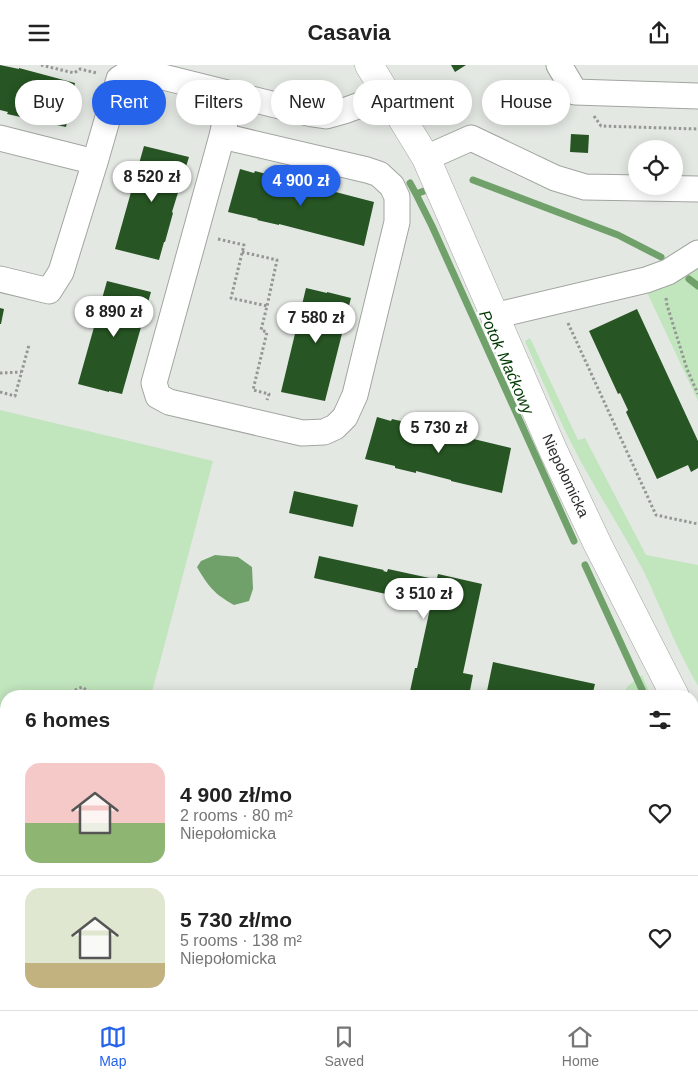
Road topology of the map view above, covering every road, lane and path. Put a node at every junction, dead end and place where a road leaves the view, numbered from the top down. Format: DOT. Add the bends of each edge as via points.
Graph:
graph roads {
  1 [pos="369,65"];
  2 [pos="560,65"];
  3 [pos="176,80"];
  4 [pos="378,80"];
  5 [pos="698,96"];
  6 [pos="261,101"];
  7 [pos="353,108"];
  8 [pos="224,125"];
  9 [pos="406,125"];
  10 [pos="222,136"];
  11 [pos="0,138"];
  12 [pos="426,158"];
  13 [pos="95,162"];
  14 [pos="698,189"];
  15 [pos="196,233"];
  16 [pos="242,252"];
  17 [pos="698,253"];
  18 [pos="668,272"];
  19 [pos="0,279"];
  20 [pos="558,301"];
  21 [pos="267,306"];
  22 [pos="494,316"];
  23 [pos="29,345"];
  24 [pos="21,372"];
  25 [pos="0,373"];
  26 [pos="0,392"];
  27 [pos="698,394"];
  28 [pos="266,406"];
  29 [pos="698,524"];
  30 [pos="75,690"];
  31 [pos="87,690"];
  32 [pos="671,690"];
  1 -- 4 [label="main road, Niepołomicka"];
  2 -- 5 [label="street" via="575,92"];
  3 -- 13 [label="street" via="130,72 118,79"];
  6 -- 7 [label="street" via="312,114 326,115"];
  8 -- 10 [label="street"];
  9 -- 12 [label="main road, Niepołomicka"];
  10 -- 15 [label="street"];
  10 -- 15 [label="street" via="366,169 379,174 392,186 397,197 397,222 355,395 345,417 335,427 324,433 302,433 185,407 158,396 154,383"];
  11 -- 13 [label="street"];
  12 -- 14 [label="street" via="471,138 555,178 585,187"];
  12 -- 22 [label="main road, Niepołomicka"];
  13 -- 19 [label="street" via="61,273 49,291"];
  15 -- 16 [label="path" via="244,245"];
  16 -- 21 [label="path" via="232,297"];
  16 -- 21 [label="path" via="278,260"];
  17 -- 18 [label="street"];
  18 -- 20 [label="street"];
  18 -- 27 [label="path" via="667,305"];
  20 -- 22 [label="street"];
  20 -- 29 [label="path" via="656,515"];
  21 -- 28 [label="path" via="261,330 267,332 253,390 269,393"];
  22 -- 32 [label="main road, Niepołomicka" via="594,537"];
  23 -- 24 [label="path"];
  24 -- 25 [label="path"];
  24 -- 26 [label="path" via="15,396"];
  30 -- 31 [label="path" via="82,687"];
}
